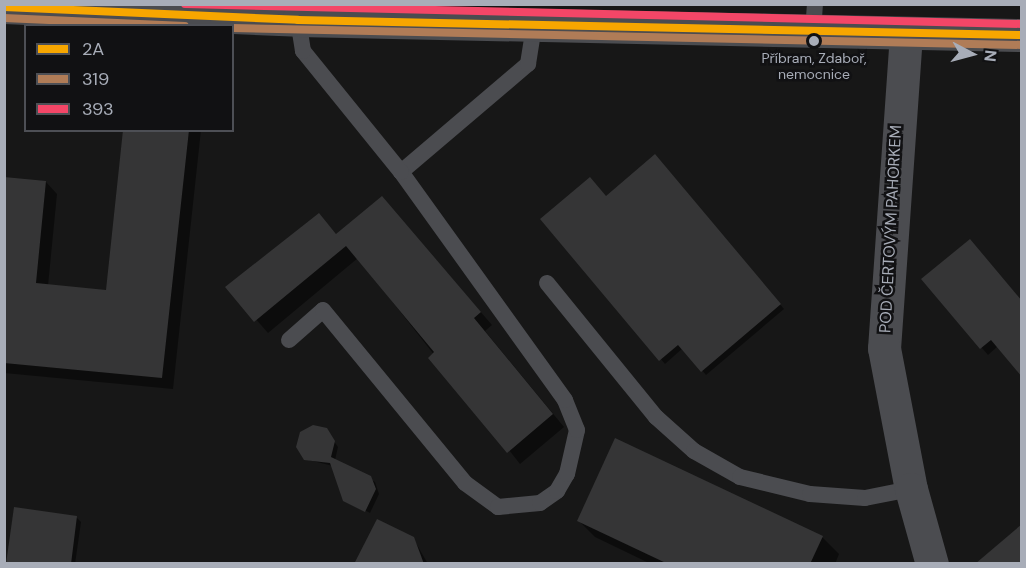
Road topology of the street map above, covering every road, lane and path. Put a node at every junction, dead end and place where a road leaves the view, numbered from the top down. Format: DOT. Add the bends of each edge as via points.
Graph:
graph roads {
  1 [pos="4,8"];
  2 [pos="814,18"];
  3 [pos="55,19"];
  4 [pos="298,20"];
  5 [pos="534,27"];
  6 [pos="906,34"];
  7 [pos="1022,35"];
  8 [pos="401,172"];
  9 [pos="547,283"];
  10 [pos="289,340"];
  11 [pos="911,489"];
  12 [pos="932,564"];
  1 -- 3 [label="street"];
  2 -- 5 [label="street"];
  2 -- 6 [label="street"];
  3 -- 4 [label="street"];
  4 -- 5 [label="street"];
  4 -- 8 [label="lane" via="303,51"];
  5 -- 8 [label="lane" via="528,64"];
  6 -- 7 [label="street"];
  6 -- 11 [label="street, POD ČERTOVÝM PAHORKEM" via="884,348"];
  8 -- 10 [label="lane" via="573,414 574,454 557,491 519,508 481,497 323,310"];
  9 -- 11 [label="lane" via="656,417 694,451 740,477 810,494 865,498"];
  11 -- 12 [label="street, POD ČERTOVÝM PAHORKEM"];
}
